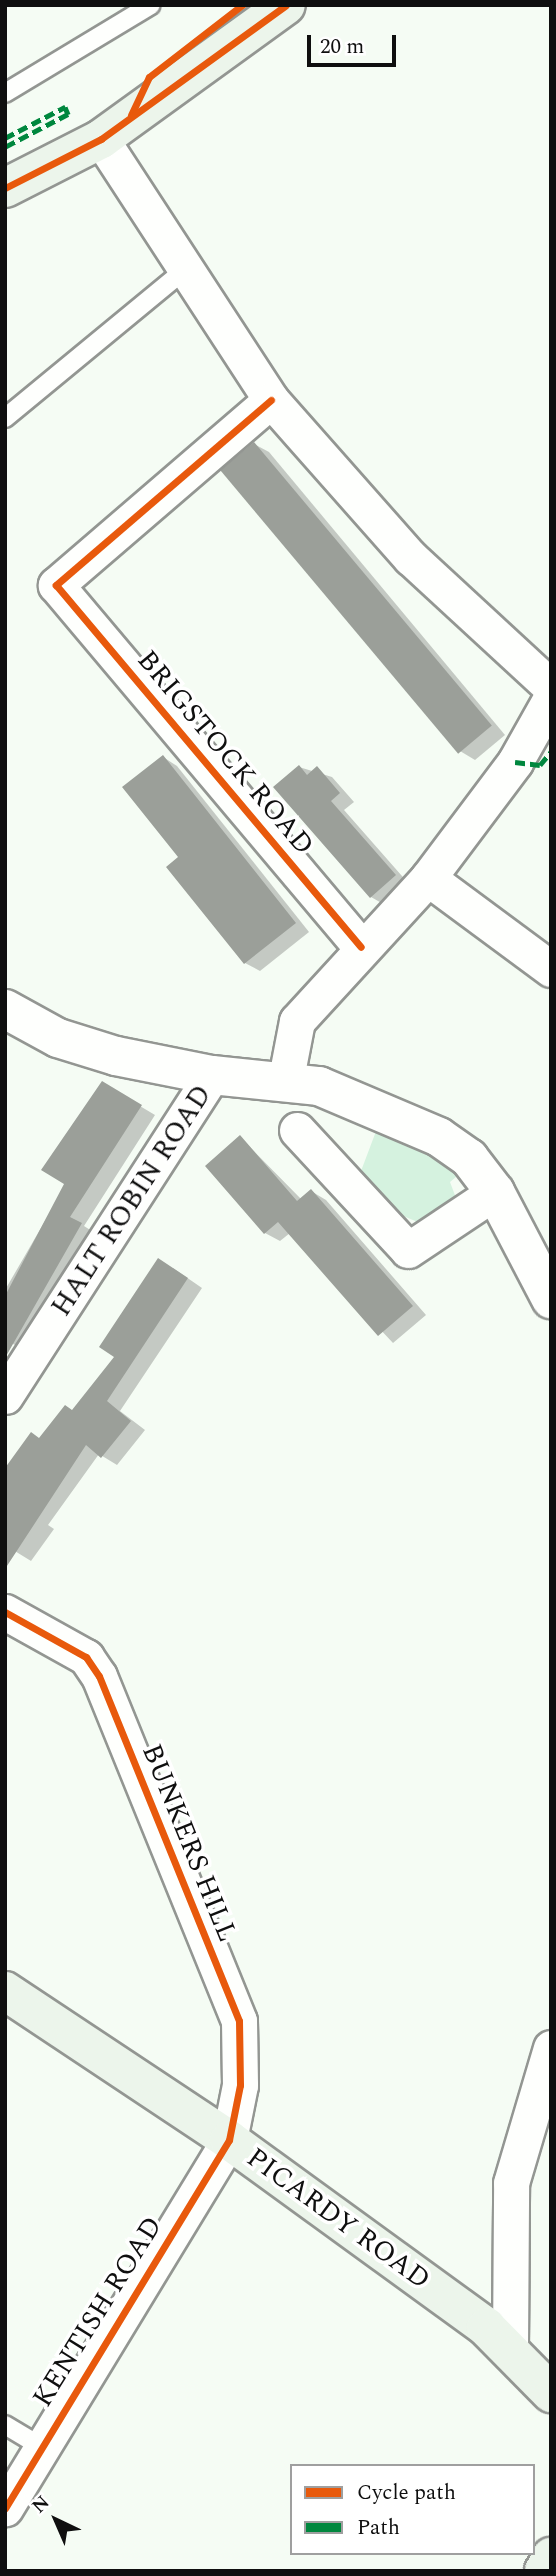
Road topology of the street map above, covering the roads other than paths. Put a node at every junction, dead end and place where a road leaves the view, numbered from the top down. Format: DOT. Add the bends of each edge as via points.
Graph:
graph roads {
  1 [pos="151,5"];
  2 [pos="268,5"];
  3 [pos="286,5"];
  4 [pos="241,38"];
  5 [pos="5,93"];
  6 [pos="101,139"];
  7 [pos="5,188"];
  8 [pos="186,269"];
  9 [pos="271,400"];
  10 [pos="5,418"];
  11 [pos="551,687"];
  12 [pos="551,698"];
  13 [pos="428,878"];
  14 [pos="361,947"];
  15 [pos="551,969"];
  16 [pos="5,1009"];
  17 [pos="212,1075"];
  18 [pos="286,1078"];
  19 [pos="297,1130"];
  20 [pos="495,1192"];
  21 [pos="551,1299"];
  22 [pos="5,1396"];
  23 [pos="5,1612"];
  24 [pos="5,1991"];
  25 [pos="551,2048"];
  26 [pos="229,2140"];
  27 [pos="510,2346"];
  28 [pos="551,2393"];
  29 [pos="5,2425"];
  30 [pos="40,2446"];
  31 [pos="5,2508"];
  32 [pos="551,2557"];
  33 [pos="544,2571"];
  1 -- 5 [label="lane"];
  2 -- 4 [label="main road"];
  3 -- 4 [label="main road"];
  4 -- 6 [label="main road"];
  6 -- 7 [label="main road"];
  6 -- 8 [label="street"];
  8 -- 9 [label="street"];
  8 -- 10 [label="lane"];
  9 -- 11 [label="street" via="411,558"];
  9 -- 14 [label="street, BRIGSTOCK ROAD" via="56,585"];
  12 -- 13 [label="street" via="516,762"];
  13 -- 14 [label="street"];
  13 -- 15 [label="street"];
  14 -- 18 [label="street" via="298,1021"];
  16 -- 17 [label="street" via="81,1045"];
  17 -- 18 [label="street"];
  17 -- 22 [label="street, HALT ROBIN ROAD"];
  18 -- 20 [label="street" via="349,1096 439,1136 469,1158"];
  19 -- 20 [label="street" via="408,1250"];
  20 -- 21 [label="street"];
  23 -- 26 [label="street, BUNKERS HILL" via="86,1657 99,1676 239,2021 240,2085"];
  24 -- 26 [label="main road, PICARDY ROAD"];
  25 -- 27 [label="street" via="511,2183"];
  26 -- 27 [label="main road, PICARDY ROAD"];
  26 -- 30 [label="street, KENTISH ROAD"];
  27 -- 28 [label="main road, PICARDY ROAD"];
  29 -- 30 [label="lane"];
  30 -- 31 [label="street, KENTISH ROAD"];
  32 -- 33 [label="main road"];
}
